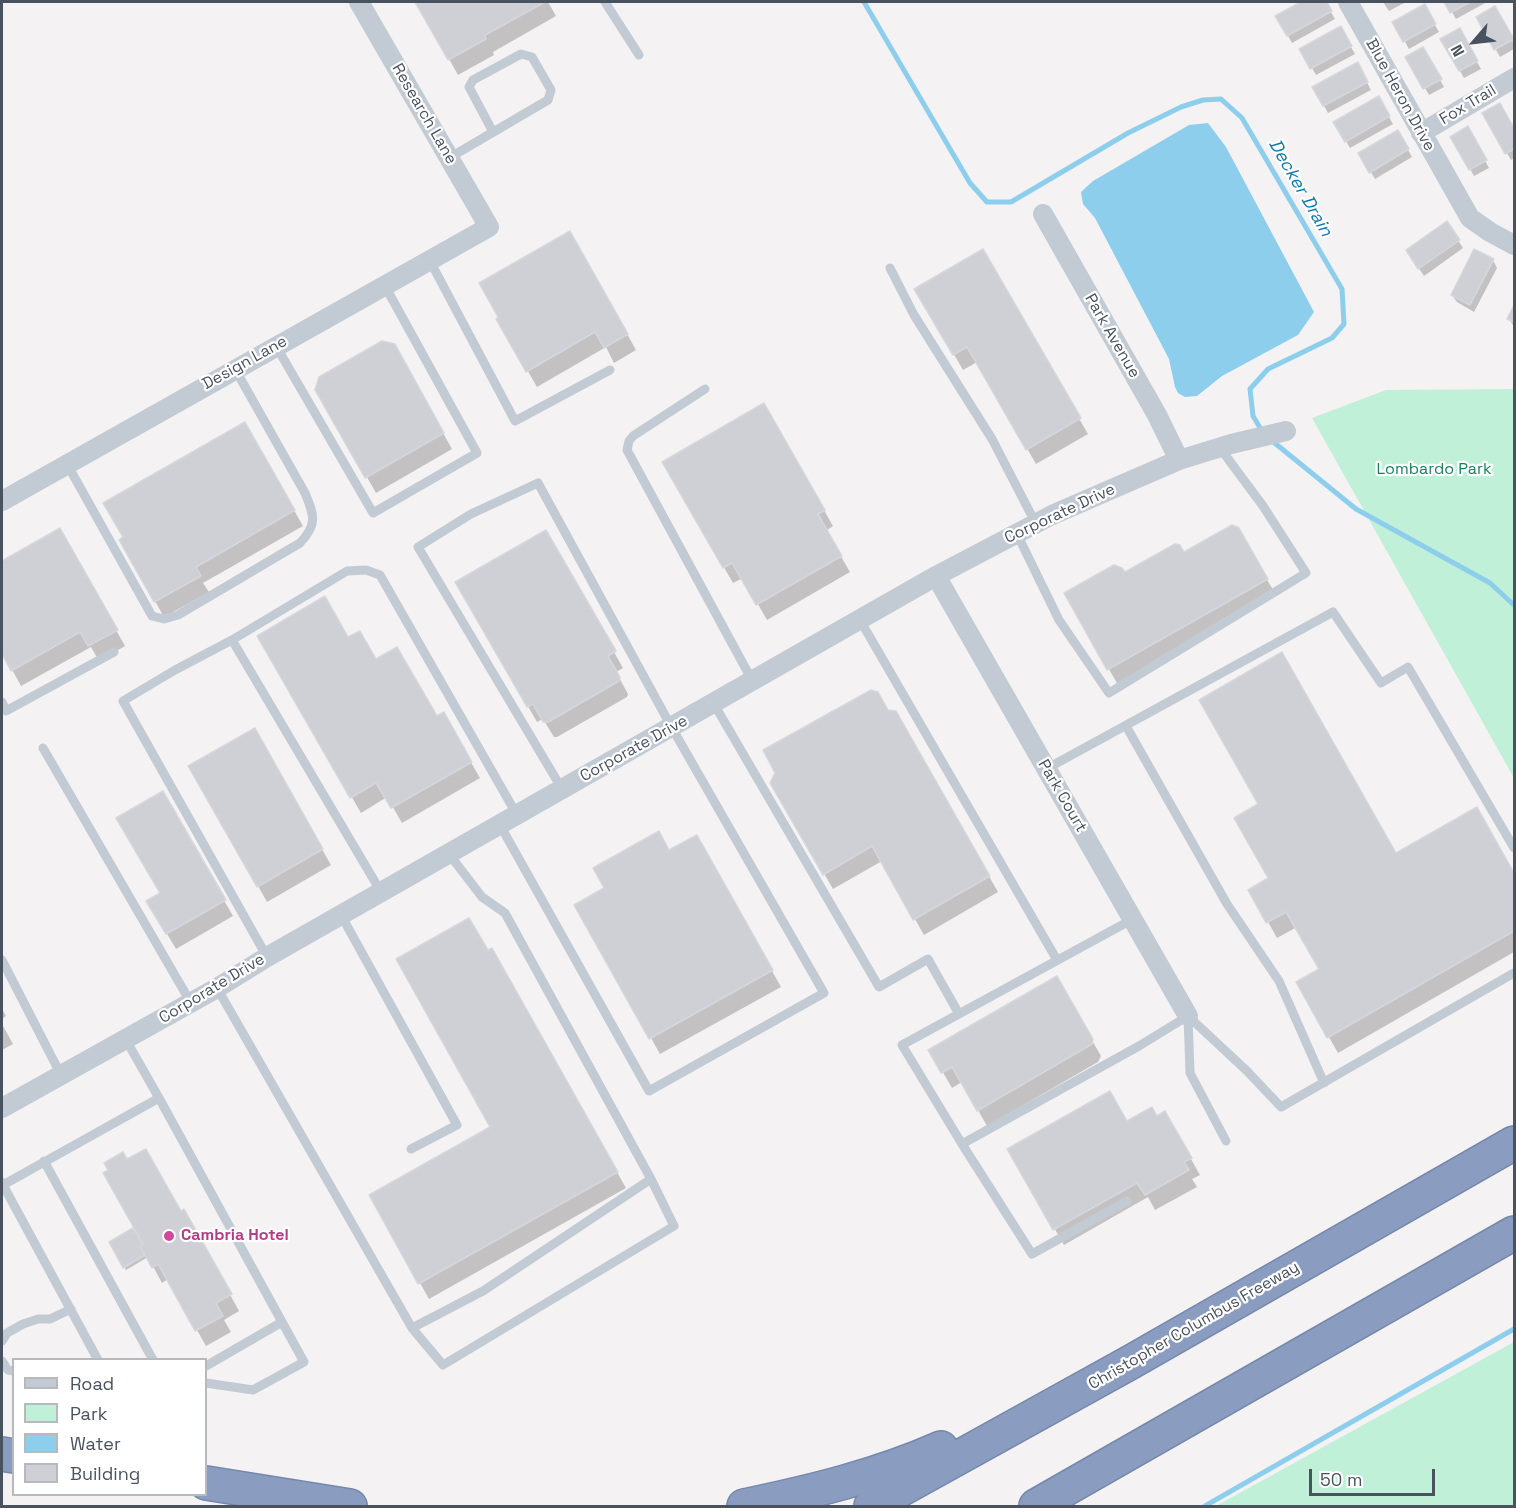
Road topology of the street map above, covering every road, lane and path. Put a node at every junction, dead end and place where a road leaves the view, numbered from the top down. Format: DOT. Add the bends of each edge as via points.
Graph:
graph roads {
  1 [pos="359,2"];
  2 [pos="605,2"];
  3 [pos="1348,2"];
  4 [pos="639,55"];
  5 [pos="1515,78"];
  6 [pos="493,132"];
  7 [pos="1421,133"];
  8 [pos="449,158"];
  9 [pos="1043,214"];
  10 [pos="489,227"];
  11 [pos="1515,245"];
  12 [pos="430,261"];
  13 [pos="890,268"];
  14 [pos="386,286"];
  15 [pos="276,346"];
  16 [pos="235,369"];
  17 [pos="610,370"];
  18 [pos="705,389"];
  19 [pos="1286,431"];
  20 [pos="1220,448"];
  21 [pos="1179,460"];
  22 [pos="67,464"];
  23 [pos="2,501"];
  24 [pos="1036,524"];
  25 [pos="1017,534"];
  26 [pos="936,576"];
  27 [pos="860,620"];
  28 [pos="232,640"];
  29 [pos="114,652"];
  30 [pos="753,682"];
  31 [pos="2,702"];
  32 [pos="714,704"];
  33 [pos="1126,726"];
  34 [pos="672,728"];
  35 [pos="43,748"];
  36 [pos="1046,770"];
  37 [pos="562,790"];
  38 [pos="508,820"];
  39 [pos="1515,848"];
  40 [pos="449,854"];
  41 [pos="381,892"];
  42 [pos="341,915"];
  43 [pos="1134,918"];
  44 [pos="267,957"];
  45 [pos="2,960"];
  46 [pos="1057,960"];
  47 [pos="1515,973"];
  48 [pos="217,988"];
  49 [pos="191,1003"];
  50 [pos="959,1014"];
  51 [pos="1188,1016"];
  52 [pos="126,1040"];
  53 [pos="61,1075"];
  54 [pos="1324,1083"];
  55 [pos="159,1098"];
  56 [pos="2,1108"];
  57 [pos="1226,1141"];
  58 [pos="1515,1143"];
  59 [pos="962,1144"];
  60 [pos="411,1149"];
  61 [pos="44,1161"];
  62 [pos="651,1179"];
  63 [pos="2,1184"];
  64 [pos="1127,1201"];
  65 [pos="1515,1233"];
  66 [pos="71,1309"];
  67 [pos="282,1322"];
  68 [pos="412,1328"];
  69 [pos="2,1341"];
  70 [pos="97,1358"];
  71 [pos="152,1358"];
  72 [pos="1131,1362"];
  73 [pos="207,1365"];
  74 [pos="207,1383"];
  75 [pos="207,1483"];
  76 [pos="350,1506"];
  77 [pos="744,1506"];
  78 [pos="872,1506"];
  79 [pos="1036,1506"];
  1 -- 8 [label="street, Research Lane"];
  2 -- 4 [label="lane"];
  3 -- 7 [label="street, Blue Heron Drive"];
  5 -- 7 [label="street, Fox Trail"];
  6 -- 6 [label="lane" via="548,100 551,90 532,57 520,54 473,80 469,87"];
  6 -- 8 [label="lane"];
  7 -- 11 [label="street, Blue Heron Drive" via="1470,218"];
  8 -- 10 [label="street, Research Lane"];
  9 -- 21 [label="street, Park Avenue"];
  10 -- 12 [label="street, Design Lane"];
  12 -- 14 [label="street, Design Lane"];
  12 -- 17 [label="lane" via="515,421"];
  13 -- 24 [label="lane" via="914,315 992,439"];
  14 -- 15 [label="street, Design Lane"];
  14 -- 15 [label="lane" via="477,453 373,513"];
  15 -- 16 [label="street, Design Lane"];
  16 -- 22 [label="street, Design Lane"];
  16 -- 22 [label="lane" via="305,493 313,524 300,543 178,615 164,619 152,616"];
  18 -- 30 [label="lane" via="633,435 627,450"];
  19 -- 20 [label="street, Corporate Drive"];
  20 -- 21 [label="street, Corporate Drive"];
  20 -- 25 [label="lane" via="1306,573 1109,693 1059,620"];
  21 -- 24 [label="street, Corporate Drive"];
  22 -- 23 [label="street, Design Lane"];
  24 -- 25 [label="street, Corporate Drive"];
  25 -- 26 [label="street, Corporate Drive"];
  26 -- 27 [label="street, Corporate Drive"];
  26 -- 36 [label="street, Park Court"];
  27 -- 30 [label="street, Corporate Drive"];
  27 -- 46 [label="lane"];
  28 -- 38 [label="lane" via="347,571 380,574"];
  28 -- 41 [label="lane"];
  28 -- 44 [label="lane" via="123,701"];
  29 -- 31 [label="lane" via="6,711"];
  30 -- 32 [label="street, Corporate Drive"];
  32 -- 34 [label="street, Corporate Drive"];
  32 -- 50 [label="lane" via="879,987 928,959"];
  33 -- 36 [label="lane"];
  33 -- 39 [label="lane" via="1334,612 1381,683 1408,667"];
  33 -- 54 [label="lane" via="1227,904 1279,981"];
  34 -- 37 [label="street, Corporate Drive"];
  34 -- 37 [label="lane" via="538,483 471,514 418,547"];
  34 -- 38 [label="lane" via="824,993 755,1033 650,1091"];
  35 -- 49 [label="lane"];
  36 -- 43 [label="street, Park Court"];
  37 -- 38 [label="street, Corporate Drive"];
  38 -- 40 [label="street, Corporate Drive"];
  40 -- 41 [label="street, Corporate Drive"];
  40 -- 62 [label="lane" via="482,897 505,913"];
  41 -- 42 [label="street, Corporate Drive"];
  42 -- 44 [label="street, Corporate Drive"];
  42 -- 60 [label="lane" via="457,1125"];
  43 -- 46 [label="lane"];
  43 -- 51 [label="street, Park Court"];
  44 -- 48 [label="street, Corporate Drive"];
  45 -- 53 [label="lane"];
  46 -- 50 [label="lane"];
  47 -- 54 [label="lane"];
  48 -- 49 [label="street, Corporate Drive"];
  48 -- 68 [label="lane"];
  49 -- 52 [label="street, Corporate Drive"];
  50 -- 59 [label="lane" via="902,1044"];
  51 -- 54 [label="lane" via="1281,1107"];
  51 -- 57 [label="lane" via="1190,1073"];
  51 -- 59 [label="lane"];
  52 -- 53 [label="street, Corporate Drive"];
  52 -- 55 [label="lane"];
  53 -- 56 [label="street, Corporate Drive"];
  55 -- 61 [label="lane"];
  55 -- 67 [label="lane"];
  58 -- 72 [label="highway, Christopher Columbus Freeway"];
  59 -- 64 [label="lane" via="1032,1254"];
  61 -- 63 [label="lane"];
  61 -- 71 [label="lane"];
  62 -- 68 [label="lane" via="483,1291"];
  62 -- 68 [label="lane" via="674,1226 443,1365"];
  63 -- 66 [label="lane"];
  65 -- 79 [label="highway"];
  66 -- 69 [label="lane" via="50,1319 23,1324 7,1333"];
  66 -- 70 [label="lane"];
  67 -- 73 [label="lane"];
  67 -- 74 [label="lane" via="304,1362 253,1390"];
  72 -- 77 [label="highway" via="913,1460"];
  72 -- 78 [label="highway, Christopher Columbus Freeway"];
  75 -- 76 [label="highway"];
}
